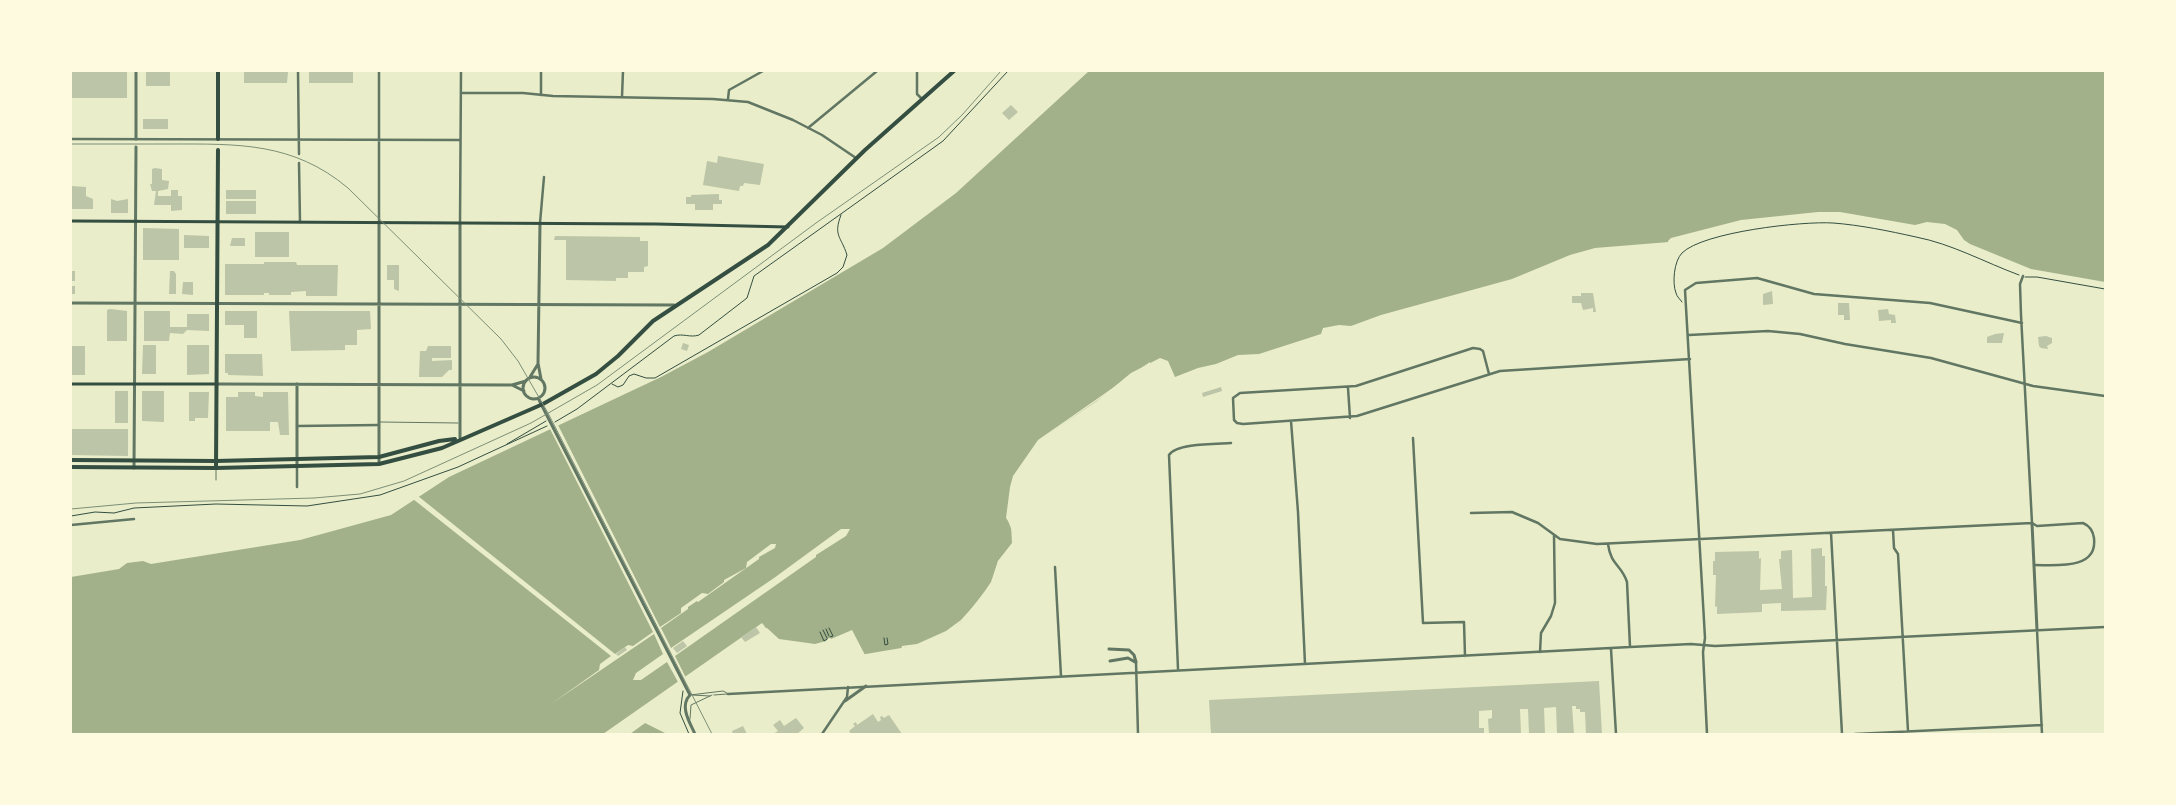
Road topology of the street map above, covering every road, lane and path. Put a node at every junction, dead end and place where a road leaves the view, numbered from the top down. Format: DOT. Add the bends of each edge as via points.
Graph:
graph roads {
  1 [pos="136,71"];
  2 [pos="218,71"];
  3 [pos="298,71"];
  4 [pos="379,71"];
  5 [pos="461,71"];
  6 [pos="541,71"];
  7 [pos="623,71"];
  8 [pos="763,71"];
  9 [pos="877,71"];
  10 [pos="917,71"];
  11 [pos="954,71"];
  12 [pos="1008,71"];
  13 [pos="461,93"];
  14 [pos="541,95"];
  15 [pos="622,97"];
  16 [pos="728,99"];
  17 [pos="922,99"];
  18 [pos="808,128"];
  19 [pos="218,138"];
  20 [pos="71,139"];
  21 [pos="136,139"];
  22 [pos="299,139"];
  23 [pos="379,139"];
  24 [pos="460,140"];
  25 [pos="136,147"];
  26 [pos="218,150"];
  27 [pos="299,154"];
  28 [pos="856,158"];
  29 [pos="299,163"];
  30 [pos="544,177"];
  31 [pos="841,214"];
  32 [pos="71,221"];
  33 [pos="135,221"];
  34 [pos="218,222"];
  35 [pos="300,222"];
  36 [pos="379,223"];
  37 [pos="540,223"];
  38 [pos="460,224"];
  39 [pos="788,227"];
  40 [pos="2023,276"];
  41 [pos="2105,289"];
  42 [pos="218,302"];
  43 [pos="71,303"];
  44 [pos="135,303"];
  45 [pos="379,304"];
  46 [pos="460,304"];
  47 [pos="540,305"];
  48 [pos="674,306"];
  49 [pos="1683,308"];
  50 [pos="2022,323"];
  51 [pos="1689,335"];
  52 [pos="1690,359"];
  53 [pos="538,363"];
  54 [pos="1489,374"];
  55 [pos="530,378"];
  56 [pos="541,379"];
  57 [pos="526,380"];
  58 [pos="2025,383"];
  59 [pos="71,384"];
  60 [pos="134,384"];
  61 [pos="217,384"];
  62 [pos="297,384"];
  63 [pos="612,384"];
  64 [pos="379,385"];
  65 [pos="460,385"];
  66 [pos="512,386"];
  67 [pos="1348,388"];
  68 [pos="524,391"];
  69 [pos="2105,396"];
  70 [pos="538,398"];
  71 [pos="1350,418"];
  72 [pos="546,421"];
  73 [pos="1291,421"];
  74 [pos="460,423"];
  75 [pos="379,424"];
  76 [pos="297,426"];
  77 [pos="460,438"];
  78 [pos="1413,438"];
  79 [pos="1231,443"];
  80 [pos="505,446"];
  81 [pos="379,458"];
  82 [pos="297,459"];
  83 [pos="71,460"];
  84 [pos="134,461"];
  85 [pos="216,461"];
  86 [pos="379,464"];
  87 [pos="297,466"];
  88 [pos="71,467"];
  89 [pos="134,468"];
  90 [pos="216,468"];
  91 [pos="216,480"];
  92 [pos="297,487"];
  93 [pos="1471,513"];
  94 [pos="71,516"];
  95 [pos="134,519"];
  96 [pos="2032,523"];
  97 [pos="71,525"];
  98 [pos="1893,530"];
  99 [pos="1831,533"];
  100 [pos="1554,535"];
  101 [pos="1699,540"];
  102 [pos="1608,544"];
  103 [pos="2034,565"];
  104 [pos="1055,567"];
  105 [pos="2105,627"];
  106 [pos="829,628"];
  107 [pos="826,629"];
  108 [pos="823,630"];
  109 [pos="2037,630"];
  110 [pos="820,632"];
  111 [pos="1903,637"];
  112 [pos="884,638"];
  113 [pos="887,638"];
  114 [pos="1838,640"];
  115 [pos="1704,645"];
  116 [pos="1630,647"];
  117 [pos="1109,649"];
  118 [pos="1611,649"];
  119 [pos="1540,652"];
  120 [pos="1465,656"];
  121 [pos="1110,661"];
  122 [pos="1136,662"];
  123 [pos="1305,664"];
  124 [pos="1178,670"];
  125 [pos="1136,672"];
  126 [pos="1061,676"];
  127 [pos="866,686"];
  128 [pos="848,687"];
  129 [pos="728,694"];
  130 [pos="690,695"];
  131 [pos="712,696"];
  132 [pos="845,701"];
  133 [pos="690,722"];
  134 [pos="2042,725"];
  135 [pos="1908,731"];
  136 [pos="696,734"];
  137 [pos="822,734"];
  138 [pos="1138,734"];
  139 [pos="1616,734"];
  140 [pos="1707,734"];
  141 [pos="1842,734"];
  142 [pos="1854,734"];
  143 [pos="2042,734"];
  1 -- 21 [label="street"];
  2 -- 19 [label="main road"];
  3 -- 22 [label="street"];
  4 -- 23 [label="street"];
  5 -- 13 [label="street"];
  6 -- 14 [label="street"];
  7 -- 15 [label="street"];
  8 -- 16 [label="street" via="729,90"];
  9 -- 18 [label="street"];
  10 -- 17 [label="street" via="917,94"];
  11 -- 17 [label="main road"];
  12 -- 31 [label="path" via="943,141"];
  13 -- 14 [label="street"];
  13 -- 24 [label="street"];
  14 -- 15 [label="street"];
  15 -- 16 [label="street"];
  16 -- 18 [label="street" via="759,105"];
  17 -- 28 [label="main road"];
  18 -- 28 [label="street"];
  19 -- 21 [label="street"];
  19 -- 22 [label="street"];
  20 -- 21 [label="street"];
  22 -- 23 [label="street"];
  22 -- 27 [label="street"];
  23 -- 24 [label="street"];
  23 -- 36 [label="street"];
  24 -- 38 [label="street"];
  25 -- 33 [label="street"];
  26 -- 34 [label="main road"];
  28 -- 39 [label="main road"];
  29 -- 35 [label="street"];
  30 -- 37 [label="street"];
  31 -- 63 [label="path" via="754,276 747,298 699,335 674,336"];
  31 -- 63 [label="path" via="836,230 847,255 844,267 837,273 655,378 634,374 623,386"];
  32 -- 33 [label="main road"];
  33 -- 34 [label="main road"];
  33 -- 44 [label="street"];
  34 -- 35 [label="main road"];
  34 -- 42 [label="main road"];
  35 -- 36 [label="main road"];
  36 -- 38 [label="main road"];
  36 -- 45 [label="street"];
  37 -- 38 [label="main road"];
  37 -- 39 [label="main road"];
  37 -- 47 [label="street"];
  38 -- 46 [label="street"];
  39 -- 48 [label="main road" via="758,253"];
  40 -- 41 [label="path"];
  40 -- 49 [label="path" via="1951,247 1915,237 1833,223 1796,225 1735,233 1705,240 1689,248 1676,262 1675,271 1675,290"];
  40 -- 50 [label="street" via="2020,284"];
  42 -- 44 [label="street"];
  42 -- 45 [label="street"];
  42 -- 61 [label="main road"];
  43 -- 44 [label="street"];
  44 -- 60 [label="street"];
  45 -- 46 [label="street"];
  45 -- 64 [label="street"];
  46 -- 47 [label="street"];
  46 -- 65 [label="street"];
  47 -- 48 [label="street"];
  47 -- 53 [label="street"];
  48 -- 77 [label="main road" via="641,330 618,356 596,374 543,404"];
  50 -- 51 [label="street" via="1930,303 1820,295 1757,278 1696,283 1685,290"];
  50 -- 58 [label="street"];
  51 -- 52 [label="street"];
  51 -- 58 [label="street" via="1768,331 1803,334 1931,358"];
  52 -- 54 [label="street"];
  52 -- 101 [label="street"];
  53 -- 55 [label="street"];
  53 -- 56 [label="street"];
  54 -- 67 [label="street" via="1482,351 1476,347"];
  54 -- 71 [label="street"];
  55 -- 56 [label="street"];
  55 -- 57 [label="street"];
  56 -- 70 [label="street" via="545,389"];
  57 -- 66 [label="street"];
  57 -- 68 [label="street"];
  58 -- 69 [label="street"];
  58 -- 96 [label="street"];
  59 -- 60 [label="main road"];
  60 -- 61 [label="main road"];
  60 -- 84 [label="street"];
  61 -- 62 [label="street"];
  61 -- 85 [label="main road"];
  62 -- 64 [label="street"];
  62 -- 76 [label="street"];
  63 -- 80 [label="path" via="560,420"];
  64 -- 65 [label="street"];
  64 -- 75 [label="street"];
  65 -- 66 [label="street"];
  65 -- 74 [label="street"];
  66 -- 68 [label="street"];
  67 -- 71 [label="street"];
  67 -- 73 [label="street" via="1234,395 1234,420 1237,423"];
  68 -- 70 [label="street" via="528,397"];
  70 -- 130 [label="street"];
  71 -- 73 [label="street"];
  72 -- 80 [label="path"];
  73 -- 123 [label="street"];
  74 -- 75 [label="lane"];
  74 -- 77 [label="street"];
  75 -- 76 [label="street"];
  75 -- 81 [label="street"];
  76 -- 82 [label="street"];
  77 -- 81 [label="main road"];
  77 -- 86 [label="main road" via="442,448"];
  78 -- 120 [label="street" via="1423,624 1464,622"];
  79 -- 124 [label="street" via="1181,448 1169,455"];
  80 -- 94 [label="path" via="389,493 347,500 308,506 221,504 138,508"];
  81 -- 82 [label="main road"];
  81 -- 86 [label="street"];
  82 -- 85 [label="main road"];
  82 -- 87 [label="street"];
  83 -- 84 [label="main road"];
  84 -- 85 [label="main road"];
  84 -- 89 [label="street"];
  85 -- 90 [label="main road"];
  86 -- 87 [label="main road"];
  87 -- 90 [label="main road"];
  87 -- 92 [label="street"];
  88 -- 89 [label="main road"];
  89 -- 90 [label="main road"];
  90 -- 91 [label="lane"];
  93 -- 100 [label="street" via="1512,512 1538,523"];
  95 -- 97 [label="street"];
  96 -- 98 [label="street"];
  96 -- 103 [label="street"];
  96 -- 103 [label="street" via="2038,526 2087,525 2094,533 2095,544 2090,556 2082,562"];
  98 -- 99 [label="street"];
  98 -- 111 [label="street" via="1894,548 1898,554"];
  99 -- 101 [label="street"];
  99 -- 114 [label="street"];
  100 -- 102 [label="street" via="1573,542"];
  100 -- 119 [label="street" via="1555,607 1540,633"];
  101 -- 102 [label="street"];
  101 -- 115 [label="street"];
  102 -- 116 [label="street" via="1611,559 1627,582"];
  103 -- 109 [label="street"];
  104 -- 126 [label="street"];
  105 -- 109 [label="street"];
  106 -- 107 [label="path" via="833,636 830,637"];
  108 -- 110 [label="path" via="827,639 824,640"];
  109 -- 111 [label="street"];
  109 -- 134 [label="street"];
  111 -- 114 [label="street"];
  111 -- 135 [label="street"];
  112 -- 113 [label="path" via="887,645"];
  114 -- 115 [label="street"];
  114 -- 141 [label="street"];
  115 -- 116 [label="street"];
  115 -- 140 [label="street"];
  116 -- 118 [label="street"];
  117 -- 122 [label="street" via="1128,650"];
  118 -- 119 [label="street"];
  118 -- 139 [label="street"];
  119 -- 120 [label="street"];
  120 -- 123 [label="street"];
  121 -- 122 [label="street" via="1128,658"];
  122 -- 125 [label="street"];
  123 -- 124 [label="street"];
  124 -- 125 [label="street"];
  125 -- 126 [label="street"];
  125 -- 138 [label="street"];
  126 -- 127 [label="street"];
  127 -- 128 [label="street"];
  127 -- 132 [label="street"];
  128 -- 129 [label="street"];
  128 -- 132 [label="street"];
  129 -- 130 [label="lane" via="723,691"];
  129 -- 131 [label="lane"];
  130 -- 131 [label="lane"];
  130 -- 133 [label="street" via="686,702 686,715"];
  131 -- 133 [label="lane" via="691,705"];
  132 -- 137 [label="street"];
  133 -- 136 [label="street"];
  134 -- 135 [label="street"];
  134 -- 143 [label="street"];
  135 -- 142 [label="street"];
}
